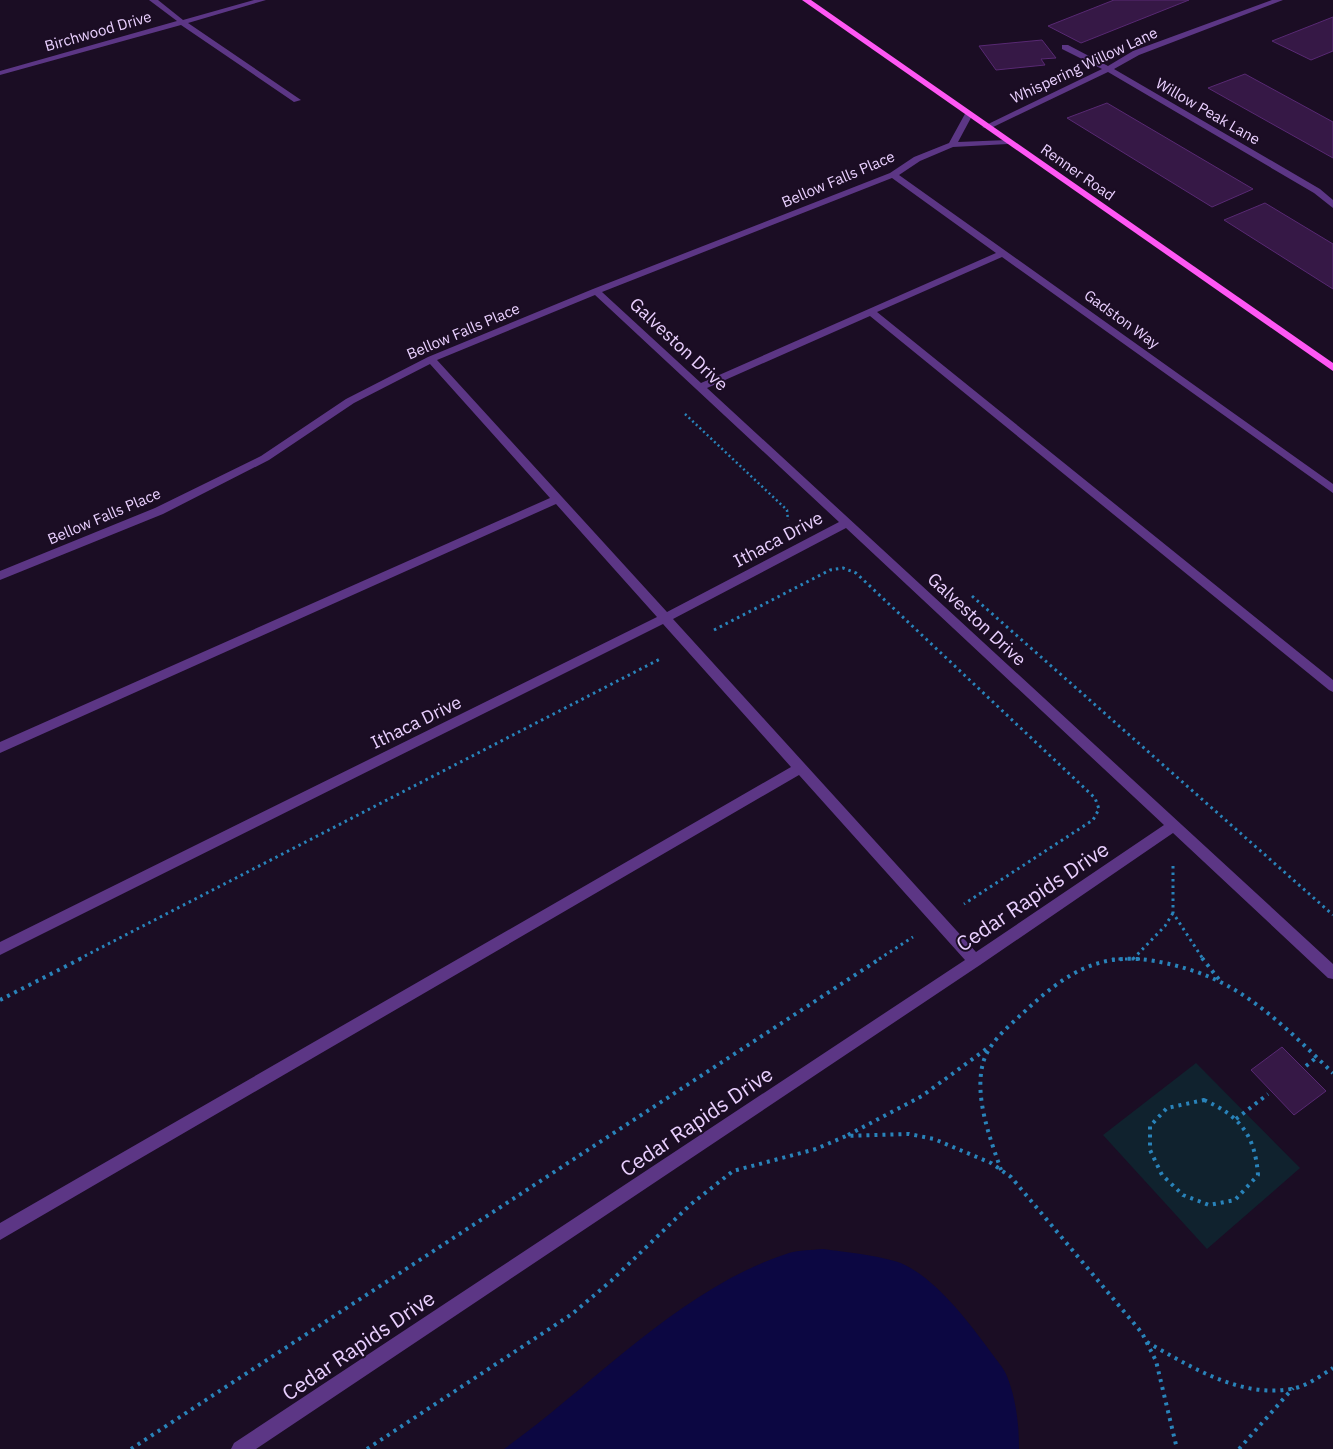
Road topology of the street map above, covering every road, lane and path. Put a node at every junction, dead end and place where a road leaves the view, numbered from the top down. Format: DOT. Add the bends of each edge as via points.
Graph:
graph roads {
  1 [pos="153,0"];
  2 [pos="262,0"];
  3 [pos="806,0"];
  4 [pos="1279,0"];
  5 [pos="182,22"];
  6 [pos="1065,47"];
  7 [pos="1108,69"];
  8 [pos="0,73"];
  9 [pos="297,100"];
  10 [pos="969,114"];
  11 [pos="986,127"];
  12 [pos="1008,142"];
  13 [pos="952,145"];
  14 [pos="893,175"];
  15 [pos="1333,205"];
  16 [pos="1004,253"];
  17 [pos="596,291"];
  18 [pos="870,311"];
  19 [pos="431,359"];
  20 [pos="1333,368"];
  21 [pos="700,387"];
  22 [pos="678,408"];
  23 [pos="1333,489"];
  24 [pos="557,499"];
  25 [pos="787,523"];
  26 [pos="847,523"];
  27 [pos="0,576"];
  28 [pos="968,593"];
  29 [pos="665,618"];
  30 [pos="688,644"];
  31 [pos="1333,687"];
  32 [pos="0,748"];
  33 [pos="800,768"];
  34 [pos="1174,825"];
  35 [pos="1333,915"];
  36 [pos="938,921"];
  37 [pos="0,949"];
  38 [pos="1133,959"];
  39 [pos="975,961"];
  40 [pos="1333,973"];
  41 [pos="1224,984"];
  42 [pos="0,1000"];
  43 [pos="989,1047"];
  44 [pos="1316,1057"];
  45 [pos="1306,1066"];
  46 [pos="1333,1073"];
  47 [pos="1268,1094"];
  48 [pos="1236,1119"];
  49 [pos="846,1136"];
  50 [pos="1001,1170"];
  51 [pos="0,1232"];
  52 [pos="1146,1341"];
  53 [pos="1333,1368"];
  54 [pos="1294,1388"];
  55 [pos="131,1449"];
  56 [pos="240,1449"];
  57 [pos="367,1449"];
  58 [pos="1177,1449"];
  59 [pos="1239,1449"];
  1 -- 5 [label="street"];
  2 -- 5 [label="street, Birchwood Drive"];
  3 -- 10 [label="main road, Renner Road"];
  4 -- 7 [label="street, Whispering Willow Lane" via="1136,53"];
  5 -- 8 [label="street, Birchwood Drive"];
  5 -- 9 [label="street"];
  6 -- 7 [label="street, Willow Peak Lane"];
  7 -- 11 [label="street, Whispering Willow Lane"];
  7 -- 15 [label="street, Willow Peak Lane" via="1317,191"];
  10 -- 11 [label="main road, Renner Road"];
  10 -- 13 [label="street"];
  11 -- 12 [label="main road, Renner Road"];
  12 -- 13 [label="street, Bellow Falls Place"];
  12 -- 20 [label="main road, Renner Road"];
  13 -- 14 [label="street, Bellow Falls Place" via="918,159"];
  14 -- 16 [label="street, Gadston Way"];
  14 -- 17 [label="street, Bellow Falls Place"];
  16 -- 18 [label="street"];
  16 -- 23 [label="street, Gadston Way"];
  17 -- 19 [label="street, Bellow Falls Place"];
  17 -- 21 [label="street, Galveston Drive"];
  18 -- 21 [label="street"];
  18 -- 31 [label="street"];
  19 -- 24 [label="street"];
  19 -- 27 [label="street, Bellow Falls Place" via="350,401 265,458 158,511"];
  21 -- 26 [label="street, Galveston Drive"];
  22 -- 25 [label="path" via="787,510 790,518"];
  24 -- 29 [label="street"];
  24 -- 32 [label="street"];
  26 -- 29 [label="street, Ithaca Drive"];
  26 -- 34 [label="street, Galveston Drive"];
  28 -- 35 [label="path"];
  29 -- 30 [label="street"];
  29 -- 37 [label="street, Ithaca Drive"];
  30 -- 33 [label="street"];
  30 -- 36 [label="path" via="830,570 843,568 856,573 1095,798 1099,809 1093,820"];
  30 -- 42 [label="path"];
  33 -- 36 [label="street"];
  33 -- 51 [label="street"];
  34 -- 39 [label="street, Cedar Rapids Drive"];
  34 -- 40 [label="street, Galveston Drive"];
  36 -- 39 [label="street"];
  36 -- 55 [label="path"];
  38 -- 41 [label="path" via="1178,967"];
  38 -- 41 [label="path" via="1165,926 1173,912 1211,971"];
  38 -- 43 [label="path" via="1095,962 1064,979"];
  39 -- 56 [label="street, Cedar Rapids Drive"];
  41 -- 44 [label="path" via="1258,1005"];
  43 -- 49 [label="path" via="922,1096"];
  43 -- 50 [label="path" via="982,1064 982,1089 992,1146"];
  44 -- 45 [label="path"];
  44 -- 46 [label="path"];
  47 -- 48 [label="path"];
  48 -- 48 [label="path" via="1226,1110 1204,1100 1179,1102 1161,1111 1148,1140 1155,1167 1162,1177 1193,1200 1225,1204 1246,1192 1258,1175 1256,1148"];
  49 -- 50 [label="path" via="909,1134 934,1139"];
  49 -- 57 [label="path" via="816,1149 733,1171 690,1205 572,1314"];
  50 -- 52 [label="path" via="1105,1287"];
  52 -- 54 [label="path" via="1199,1370 1255,1390"];
  52 -- 58 [label="path" via="1156,1362"];
  53 -- 54 [label="path"];
  54 -- 59 [label="path"];
}
